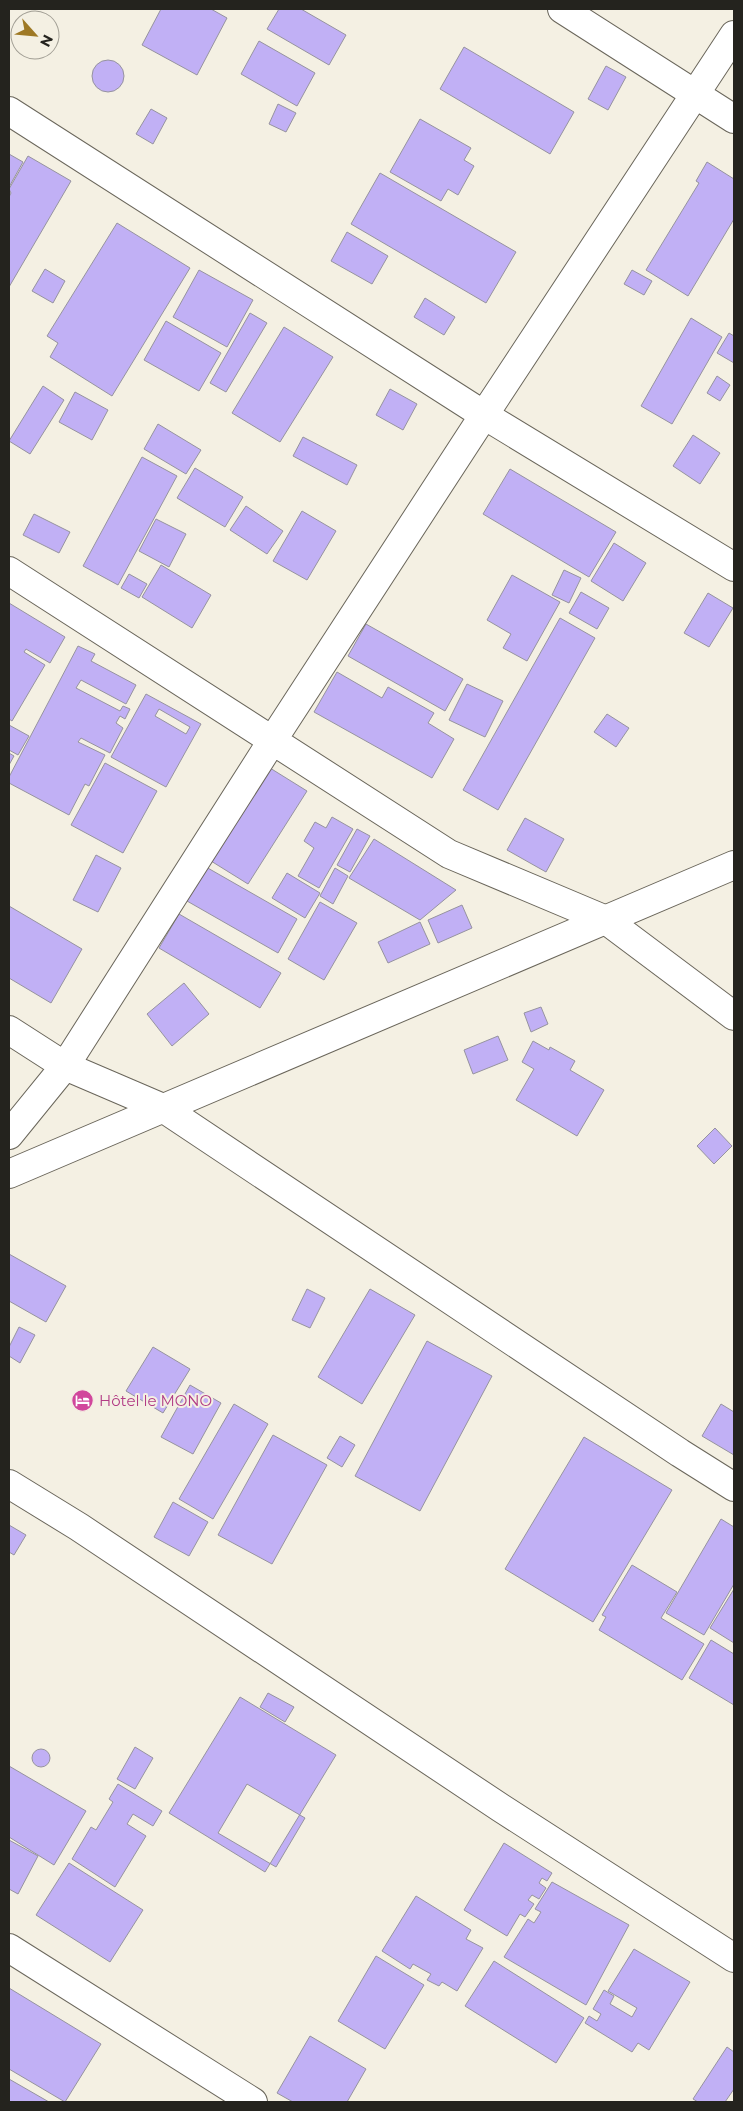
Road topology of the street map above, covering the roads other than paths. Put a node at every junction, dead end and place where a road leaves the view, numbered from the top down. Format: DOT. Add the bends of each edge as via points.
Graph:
graph roads {
  1 [pos="562,9"];
  2 [pos="734,35"];
  3 [pos="696,96"];
  4 [pos="9,111"];
  5 [pos="734,119"];
  6 [pos="484,415"];
  7 [pos="734,567"];
  8 [pos="9,571"];
  9 [pos="272,741"];
  10 [pos="734,865"];
  11 [pos="606,920"];
  12 [pos="734,1016"];
  13 [pos="9,1030"];
  14 [pos="65,1066"];
  15 [pos="163,1108"];
  16 [pos="9,1134"];
  17 [pos="9,1174"];
  18 [pos="9,1484"];
  19 [pos="734,1487"];
  20 [pos="9,1948"];
  21 [pos="734,1958"];
  22 [pos="253,2102"];
  1 -- 3 [label="street"];
  2 -- 3 [label="street"];
  3 -- 5 [label="street"];
  3 -- 6 [label="street"];
  4 -- 6 [label="street"];
  6 -- 7 [label="street"];
  6 -- 9 [label="street"];
  8 -- 9 [label="street"];
  9 -- 11 [label="street" via="449,854"];
  9 -- 14 [label="street"];
  10 -- 11 [label="street"];
  11 -- 12 [label="street"];
  11 -- 15 [label="street"];
  13 -- 14 [label="street"];
  14 -- 15 [label="street"];
  14 -- 16 [label="street"];
  15 -- 17 [label="street"];
  15 -- 19 [label="street"];
  18 -- 21 [label="street"];
  20 -- 22 [label="street"];
}
